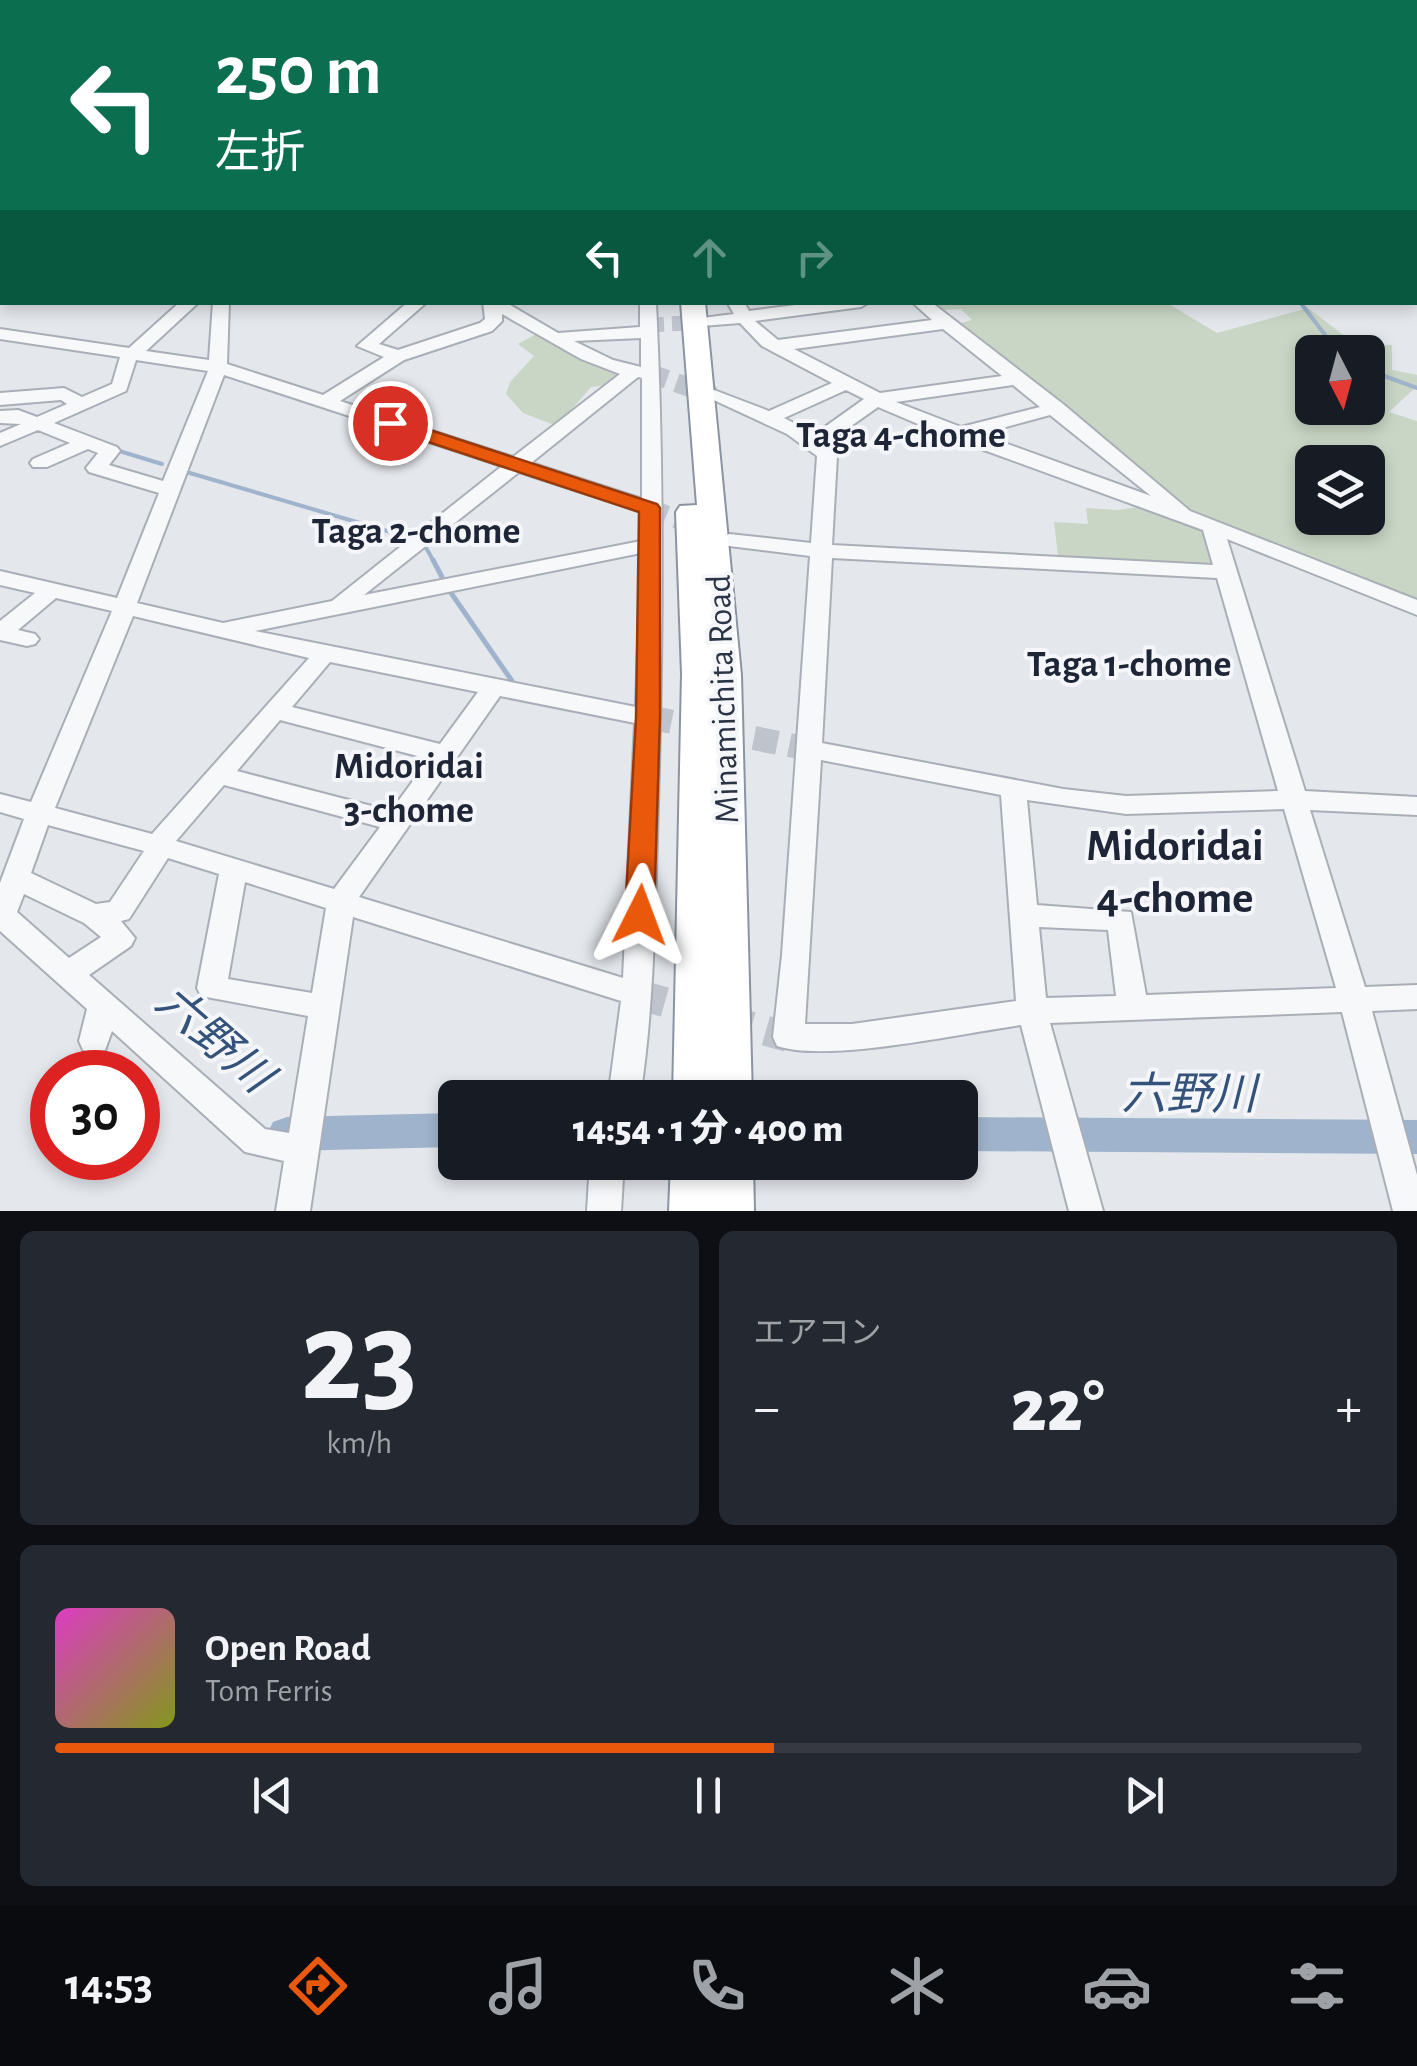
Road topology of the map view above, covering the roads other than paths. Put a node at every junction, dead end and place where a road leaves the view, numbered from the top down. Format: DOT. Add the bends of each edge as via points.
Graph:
graph roads {
  1 [pos="187,305"];
  2 [pos="221,305"];
  3 [pos="415,305"];
  4 [pos="492,305"];
  5 [pos="496,305"];
  6 [pos="648,305"];
  7 [pos="676,305"];
  8 [pos="823,305"];
  9 [pos="924,305"];
  10 [pos="740,310"];
  11 [pos="700,312"];
  12 [pos="946,323"];
  13 [pos="648,332"];
  14 [pos="0,334"];
  15 [pos="558,337"];
  16 [pos="776,346"];
  17 [pos="134,352"];
  18 [pos="398,356"];
  19 [pos="218,368"];
  20 [pos="641,372"];
  21 [pos="1016,379"];
  22 [pos="845,384"];
  23 [pos="714,396"];
  24 [pos="0,398"];
  25 [pos="876,399"];
  26 [pos="326,402"];
  27 [pos="82,404"];
  28 [pos="1056,408"];
  29 [pos="0,417"];
  30 [pos="768,418"];
  31 [pos="29,427"];
  32 [pos="958,434"];
  33 [pos="0,436"];
  34 [pos="86,443"];
  35 [pos="815,443"];
  36 [pos="40,463"];
  37 [pos="518,465"];
  38 [pos="168,489"];
  39 [pos="650,508"];
  40 [pos="1186,516"];
  41 [pos="1212,526"];
  42 [pos="728,540"];
  43 [pos="651,544"];
  44 [pos="823,551"];
  45 [pos="1226,572"];
  46 [pos="0,578"];
  47 [pos="51,591"];
  48 [pos="341,604"];
  49 [pos="123,608"];
  50 [pos="1417,608"];
  51 [pos="218,631"];
  52 [pos="0,633"];
  53 [pos="27,640"];
  54 [pos="324,654"];
  55 [pos="494,687"];
  56 [pos="275,710"];
  57 [pos="648,717"];
  58 [pos="809,750"];
  59 [pos="446,754"];
  60 [pos="219,775"];
  61 [pos="1013,788"];
  62 [pos="1292,800"];
  63 [pos="0,803"];
  64 [pos="1417,806"];
  65 [pos="40,815"];
  66 [pos="397,822"];
  67 [pos="161,846"];
  68 [pos="233,871"];
  69 [pos="16,878"];
  70 [pos="341,900"];
  71 [pos="94,915"];
  72 [pos="1024,915"];
  73 [pos="1,916"];
  74 [pos="73,970"];
  75 [pos="636,994"];
  76 [pos="1417,997"];
  77 [pos="1354,1000"];
  78 [pos="103,1003"];
  79 [pos="326,1007"];
  80 [pos="1133,1007"];
  81 [pos="1032,1011"];
  82 [pos="94,1041"];
  83 [pos="626,1080"];
  84 [pos="696,1080"];
  85 [pos="729,1080"];
  86 [pos="304,1142"];
  87 [pos="607,1180"];
  88 [pos="695,1180"];
  89 [pos="729,1180"];
  90 [pos="293,1211"];
  91 [pos="604,1211"];
  92 [pos="694,1211"];
  93 [pos="729,1211"];
  94 [pos="1086,1211"];
  95 [pos="1410,1211"];
  1 -- 17 [label="street"];
  2 -- 19 [label="street"];
  3 -- 18 [label="street" via="366,346"];
  4 -- 18 [label="street" via="486,328"];
  5 -- 15 [label="street"];
  6 -- 13 [label="street"];
  7 -- 84 [label="highway, Minamichita Road" via="699,674"];
  8 -- 10 [label="street"];
  9 -- 12 [label="street"];
  10 -- 11 [label="street"];
  10 -- 16 [label="street"];
  11 -- 85 [label="highway, Minamichita Road" via="724,674"];
  12 -- 16 [label="street"];
  12 -- 21 [label="street"];
  13 -- 15 [label="street"];
  13 -- 20 [label="street"];
  14 -- 17 [label="street"];
  15 -- 20 [label="street"];
  16 -- 22 [label="street"];
  17 -- 19 [label="street"];
  17 -- 27 [label="street" via="120,387"];
  18 -- 26 [label="street"];
  19 -- 26 [label="street"];
  19 -- 38 [label="street"];
  20 -- 37 [label="street"];
  20 -- 39 [label="street"];
  21 -- 25 [label="street"];
  21 -- 28 [label="street"];
  22 -- 25 [label="street"];
  22 -- 30 [label="street"];
  23 -- 30 [label="street"];
  24 -- 27 [label="street" via="64,394"];
  25 -- 32 [label="street"];
  25 -- 35 [label="street"];
  26 -- 37 [label="street"];
  27 -- 31 [label="street"];
  28 -- 32 [label="street"];
  28 -- 40 [label="street"];
  29 -- 31 [label="street" via="18,416"];
  30 -- 35 [label="street"];
  31 -- 33 [label="street"];
  31 -- 34 [label="street"];
  32 -- 40 [label="street"];
  34 -- 36 [label="street"];
  34 -- 38 [label="street" via="110,451 96,468"];
  35 -- 44 [label="street" via="827,456"];
  37 -- 39 [label="street"];
  37 -- 48 [label="street"];
  38 -- 49 [label="street"];
  39 -- 43 [label="street"];
  40 -- 41 [label="street"];
  41 -- 45 [label="street"];
  41 -- 50 [label="street"];
  42 -- 44 [label="street"];
  43 -- 48 [label="street"];
  43 -- 57 [label="street"];
  44 -- 45 [label="street"];
  44 -- 58 [label="street"];
  45 -- 62 [label="street"];
  46 -- 47 [label="street"];
  47 -- 49 [label="street"];
  47 -- 52 [label="street"];
  48 -- 51 [label="street"];
  49 -- 51 [label="street"];
  49 -- 65 [label="street"];
  51 -- 54 [label="street"];
  52 -- 53 [label="street"];
  54 -- 55 [label="street"];
  54 -- 56 [label="street"];
  55 -- 57 [label="street"];
  55 -- 59 [label="street"];
  56 -- 59 [label="street"];
  56 -- 60 [label="street"];
  57 -- 75 [label="street"];
  58 -- 61 [label="street"];
  58 -- 81 [label="street" via="788,1037 852,1037"];
  59 -- 66 [label="street"];
  60 -- 66 [label="street"];
  60 -- 67 [label="street"];
  61 -- 62 [label="street" via="1126,804"];
  61 -- 72 [label="street"];
  62 -- 64 [label="street"];
  62 -- 77 [label="street"];
  63 -- 65 [label="street"];
  65 -- 67 [label="street"];
  65 -- 69 [label="street"];
  66 -- 70 [label="street"];
  67 -- 68 [label="street"];
  67 -- 71 [label="street" via="119,911"];
  68 -- 70 [label="street"];
  68 -- 79 [label="street" via="212,988"];
  69 -- 71 [label="street"];
  69 -- 73 [label="street"];
  70 -- 75 [label="street"];
  70 -- 79 [label="street"];
  71 -- 74 [label="street" via="121,938"];
  72 -- 80 [label="street" via="1120,920"];
  72 -- 81 [label="street"];
  73 -- 74 [label="street"];
  74 -- 78 [label="street"];
  75 -- 83 [label="street"];
  76 -- 77 [label="street"];
  77 -- 80 [label="street"];
  77 -- 95 [label="street"];
  78 -- 82 [label="street"];
  78 -- 86 [label="street" via="257,1142"];
  79 -- 86 [label="street"];
  80 -- 81 [label="street"];
  81 -- 94 [label="street"];
  86 -- 90 [label="street"];
  87 -- 91 [label="street"];
  88 -- 92 [label="highway"];
  89 -- 93 [label="highway"];
}
